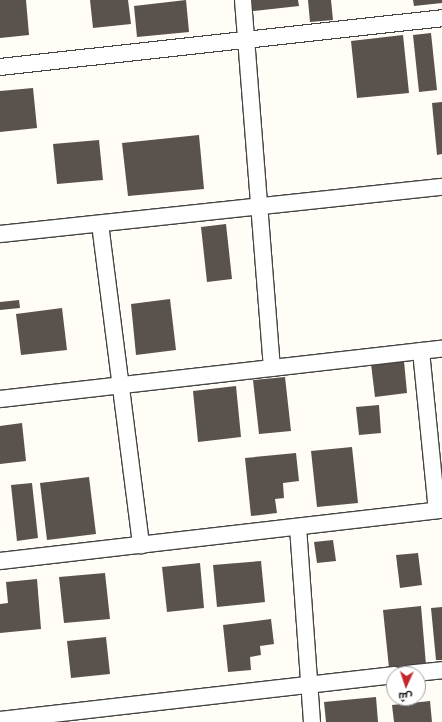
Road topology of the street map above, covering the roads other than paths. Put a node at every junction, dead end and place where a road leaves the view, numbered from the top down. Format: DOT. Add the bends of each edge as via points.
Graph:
graph roads {
  1 [pos="243,0"];
  2 [pos="442,18"];
  3 [pos="246,40"];
  4 [pos="0,67"];
  5 [pos="442,187"];
  6 [pos="259,207"];
  7 [pos="100,224"];
  8 [pos="0,234"];
  9 [pos="442,349"];
  10 [pos="421,351"];
  11 [pos="272,368"];
  12 [pos="120,385"];
  13 [pos="0,399"];
  14 [pos="439,510"];
  15 [pos="298,527"];
  16 [pos="141,545"];
  17 [pos="0,561"];
  18 [pos="442,670"];
  19 [pos="426,672"];
  20 [pos="386,676"];
  21 [pos="309,685"];
  22 [pos="0,720"];
  23 [pos="312,722"];
  1 -- 3 [label="street"];
  2 -- 3 [label="street"];
  3 -- 4 [label="street"];
  3 -- 6 [label="street"];
  5 -- 6 [label="street"];
  6 -- 7 [label="street"];
  6 -- 11 [label="street"];
  7 -- 8 [label="street"];
  7 -- 12 [label="street"];
  9 -- 10 [label="street"];
  10 -- 11 [label="street"];
  10 -- 14 [label="street"];
  11 -- 12 [label="street"];
  12 -- 13 [label="street"];
  12 -- 16 [label="street"];
  14 -- 15 [label="street"];
  15 -- 16 [label="street"];
  15 -- 21 [label="street"];
  16 -- 17 [label="street"];
  18 -- 19 [label="street"];
  20 -- 21 [label="street"];
  21 -- 22 [label="street"];
  21 -- 23 [label="street"];
}
